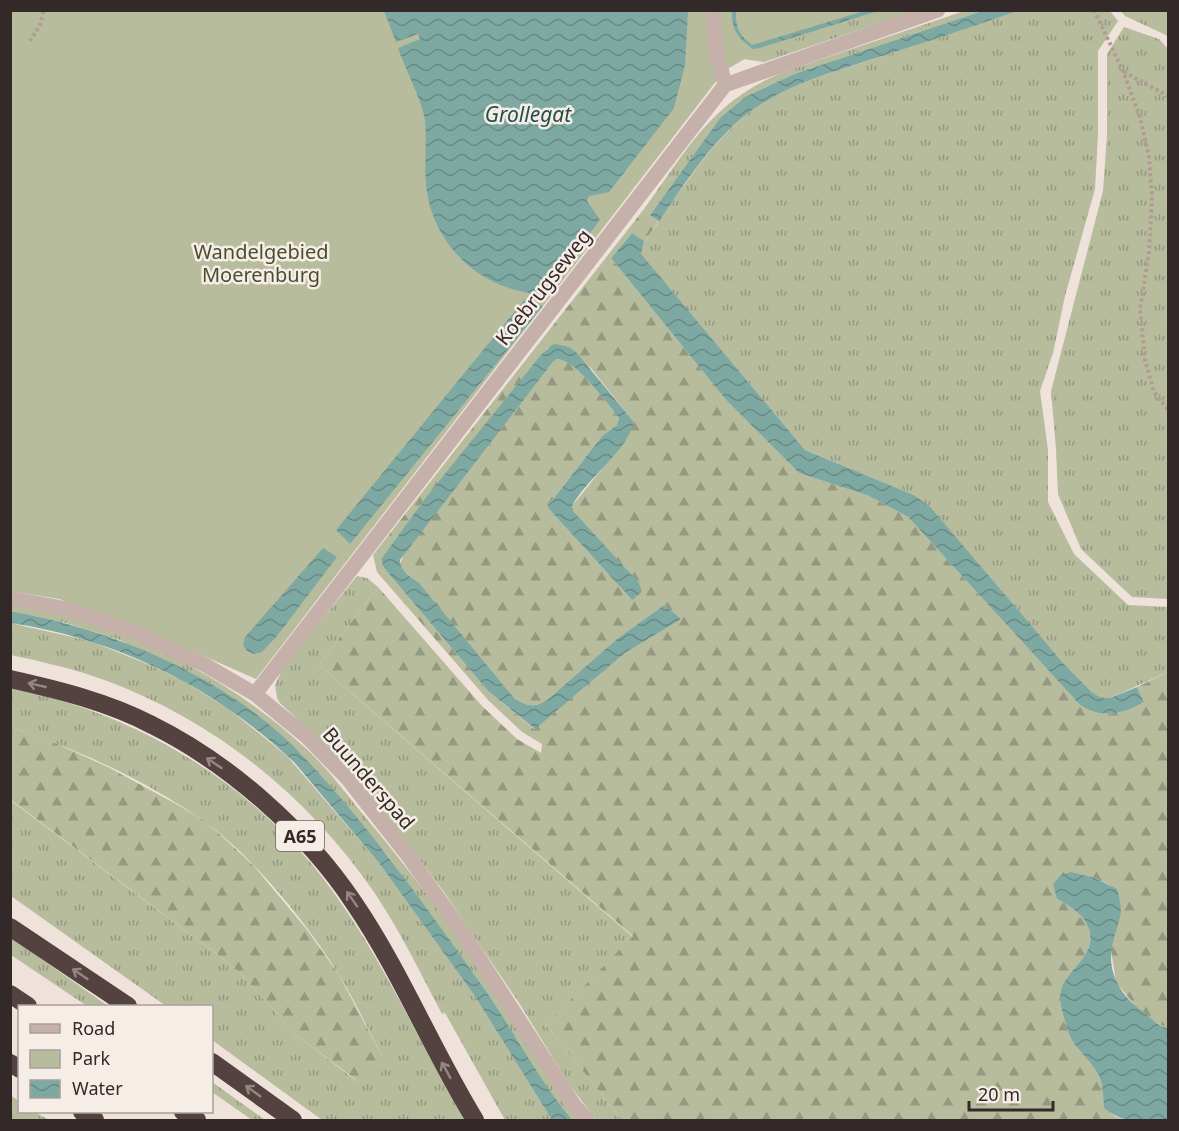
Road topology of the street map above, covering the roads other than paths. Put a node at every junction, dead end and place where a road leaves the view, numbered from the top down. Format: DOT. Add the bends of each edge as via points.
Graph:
graph roads {
  1 [pos="714,10"];
  2 [pos="938,10"];
  3 [pos="725,85"];
  4 [pos="10,598"];
  5 [pos="10,679"];
  6 [pos="255,694"];
  7 [pos="10,927"];
  8 [pos="10,994"];
  9 [pos="26,1005"];
  10 [pos="127,1005"];
  11 [pos="213,1063"];
  12 [pos="293,1120"];
  13 [pos="475,1120"];
  14 [pos="587,1120"];
  1 -- 3 [label="street" via="715,44"];
  2 -- 3 [label="street"];
  3 -- 6 [label="street, Koebrugseweg"];
  4 -- 6 [label="street, Buunderspad" via="67,609 137,633"];
  13 -- 5 [label="highway, A65, one-way" via="354,902 283,818 216,764 153,725 111,707"];
  6 -- 14 [label="street, Buunderspad" via="348,779 406,853"];
  10 -- 7 [label="highway, one-way"];
  8 -- 9 [label="highway"];
  12 -- 11 [label="highway, one-way"];
}
